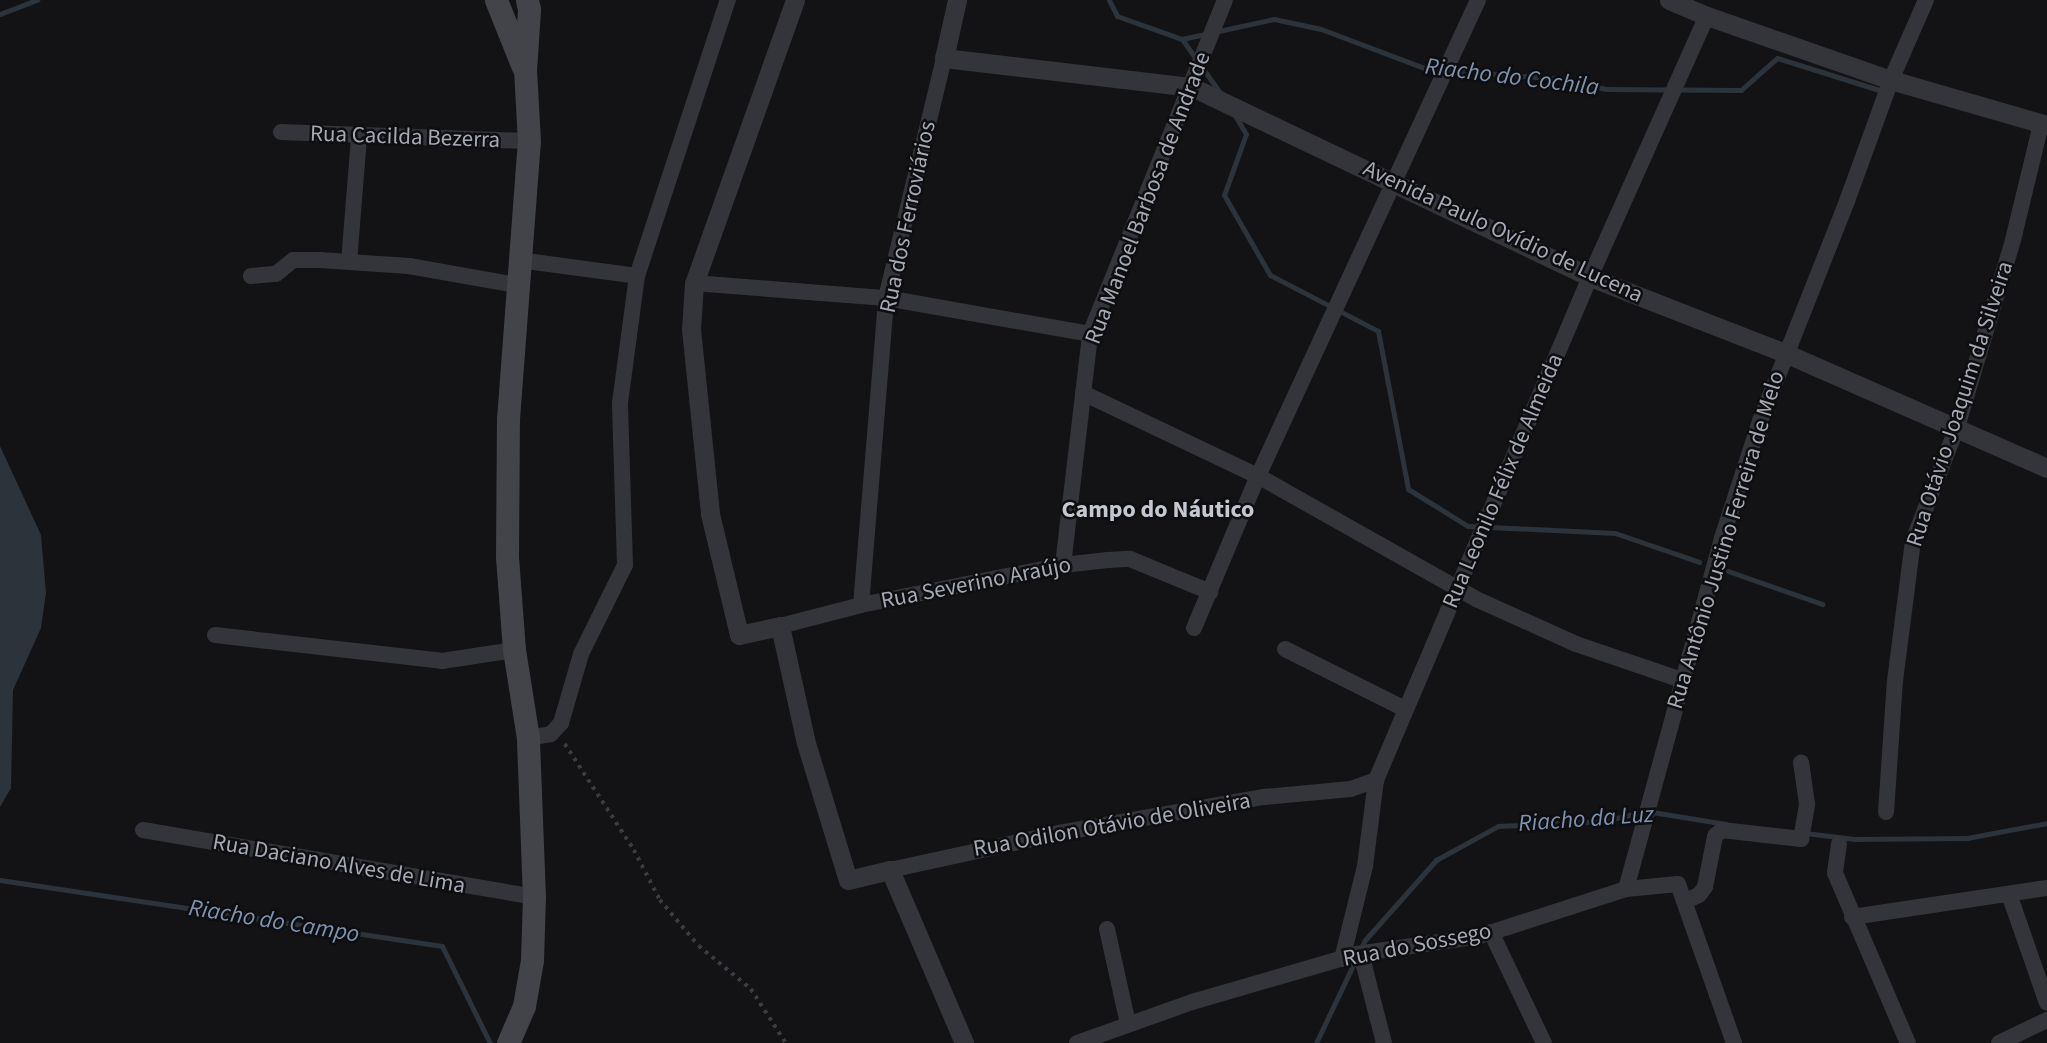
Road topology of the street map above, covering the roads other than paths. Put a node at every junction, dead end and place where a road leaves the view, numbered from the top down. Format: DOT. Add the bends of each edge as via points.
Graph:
graph roads {
  1 [pos="496,0"];
  2 [pos="527,0"];
  3 [pos="728,0"];
  4 [pos="795,0"];
  5 [pos="957,0"];
  6 [pos="1225,0"];
  7 [pos="1478,0"];
  8 [pos="1926,0"];
  9 [pos="1671,1"];
  10 [pos="1707,16"];
  11 [pos="944,58"];
  12 [pos="524,70"];
  13 [pos="1891,80"];
  14 [pos="1192,87"];
  15 [pos="2044,125"];
  16 [pos="281,132"];
  17 [pos="359,137"];
  18 [pos="529,141"];
  19 [pos="1392,181"];
  20 [pos="519,260"];
  21 [pos="349,262"];
  22 [pos="251,276"];
  23 [pos="636,276"];
  24 [pos="1590,277"];
  25 [pos="694,283"];
  26 [pos="517,285"];
  27 [pos="886,298"];
  28 [pos="1090,334"];
  29 [pos="1785,353"];
  30 [pos="1083,393"];
  31 [pos="1957,427"];
  32 [pos="2047,468"];
  33 [pos="1258,477"];
  34 [pos="1063,565"];
  35 [pos="1458,587"];
  36 [pos="1210,592"];
  37 [pos="861,605"];
  38 [pos="780,626"];
  39 [pos="1194,628"];
  40 [pos="215,635"];
  41 [pos="1285,649"];
  42 [pos="514,650"];
  43 [pos="1682,680"];
  44 [pos="1405,709"];
  45 [pos="528,738"];
  46 [pos="1801,762"];
  47 [pos="1376,779"];
  48 [pos="1886,813"];
  49 [pos="143,830"];
  50 [pos="1839,844"];
  51 [pos="890,870"];
  52 [pos="1626,888"];
  53 [pos="2047,888"];
  54 [pos="2009,894"];
  55 [pos="534,897"];
  56 [pos="1686,901"];
  57 [pos="1852,917"];
  58 [pos="1107,929"];
  59 [pos="1491,932"];
  60 [pos="1361,954"];
  61 [pos="1342,959"];
  62 [pos="2047,1003"];
  63 [pos="2047,1020"];
  64 [pos="1128,1024"];
  65 [pos="508,1043"];
  66 [pos="964,1043"];
  67 [pos="1077,1043"];
  68 [pos="1384,1043"];
  69 [pos="1544,1043"];
  70 [pos="1734,1043"];
  71 [pos="1908,1043"];
  72 [pos="1999,1043"];
  1 -- 12 [label="main road"];
  2 -- 12 [label="main road"];
  3 -- 23 [label="street"];
  4 -- 25 [label="street"];
  5 -- 11 [label="street, Rua dos Ferroviários"];
  6 -- 14 [label="street, Rua Manoel Barbosa de Andrade"];
  7 -- 19 [label="street"];
  8 -- 13 [label="street, Rua Antônio Justino Ferreira de Melo"];
  9 -- 10 [label="street"];
  10 -- 13 [label="street"];
  10 -- 24 [label="street, Rua Leonilo Félix de Almeida"];
  11 -- 14 [label="street, Avenida Paulo Ovídio de Lucena"];
  11 -- 27 [label="street, Rua dos Ferroviários"];
  12 -- 18 [label="main road"];
  13 -- 15 [label="street"];
  13 -- 29 [label="street, Rua Antônio Justino Ferreira de Melo"];
  14 -- 19 [label="street, Avenida Paulo Ovídio de Lucena"];
  14 -- 28 [label="street, Rua Manoel Barbosa de Andrade"];
  15 -- 31 [label="street, Rua Otávio Joaquim da Silveira"];
  16 -- 17 [label="street, Rua Cacilda Bezerra"];
  17 -- 18 [label="street, Rua Cacilda Bezerra"];
  17 -- 21 [label="street"];
  18 -- 20 [label="main road"];
  19 -- 24 [label="street, Avenida Paulo Ovídio de Lucena"];
  19 -- 33 [label="street"];
  20 -- 23 [label="street"];
  20 -- 26 [label="main road"];
  21 -- 22 [label="street" via="293,260 276,274"];
  21 -- 26 [label="street" via="410,266"];
  23 -- 45 [label="street" via="620,403 625,565 580,654 565,715 556,730 542,738"];
  24 -- 29 [label="street, Avenida Paulo Ovídio de Lucena"];
  24 -- 35 [label="street, Rua Leonilo Félix de Almeida"];
  25 -- 27 [label="street"];
  25 -- 38 [label="street, Rua Severino Araújo" via="691,329 703,464 739,635"];
  26 -- 42 [label="main road" via="508,419 507,557"];
  27 -- 28 [label="street"];
  27 -- 37 [label="street, Rua dos Ferroviários"];
  28 -- 30 [label="street, Rua Manoel Barbosa de Andrade"];
  29 -- 31 [label="street, Avenida Paulo Ovídio de Lucena"];
  29 -- 43 [label="street, Rua Antônio Justino Ferreira de Melo" via="1722,538"];
  30 -- 33 [label="street"];
  30 -- 34 [label="street, Rua Manoel Barbosa de Andrade"];
  31 -- 32 [label="street, Avenida Paulo Ovídio de Lucena"];
  31 -- 48 [label="street, Rua Otávio Joaquim da Silveira" via="1913,541 1896,669"];
  33 -- 35 [label="street"];
  33 -- 36 [label="street"];
  34 -- 36 [label="street, Rua Severino Araújo" via="1130,559"];
  34 -- 37 [label="street, Rua Severino Araújo"];
  35 -- 43 [label="street" via="1576,644"];
  35 -- 44 [label="street, Rua Leonilo Félix de Almeida"];
  36 -- 39 [label="street"];
  37 -- 38 [label="street, Rua Severino Araújo"];
  38 -- 51 [label="street, Rua Odilon Otávio de Oliveira" via="810,755 848,880"];
  40 -- 42 [label="street" via="442,661"];
  41 -- 44 [label="street"];
  42 -- 45 [label="main road"];
  43 -- 52 [label="street, Rua Antônio Justino Ferreira de Melo"];
  44 -- 47 [label="street, Rua Leonilo Félix de Almeida"];
  45 -- 55 [label="main road"];
  46 -- 56 [label="street" via="1807,804 1801,839 1722,830 1715,836 1705,887"];
  47 -- 51 [label="street, Rua Odilon Otávio de Oliveira" via="1351,789 1264,797 1059,832"];
  47 -- 61 [label="street, Rua Leonilo Félix de Almeida" via="1365,866"];
  49 -- 55 [label="street, Rua Daciano Alves de Lima"];
  50 -- 57 [label="street" via="1835,873"];
  51 -- 66 [label="street"];
  52 -- 56 [label="street, Rua do Sossego" via="1678,884"];
  52 -- 59 [label="street, Rua do Sossego"];
  53 -- 54 [label="street"];
  54 -- 57 [label="street"];
  54 -- 62 [label="street"];
  55 -- 65 [label="main road" via="532,960 524,1006"];
  56 -- 70 [label="street"];
  57 -- 71 [label="street"];
  58 -- 64 [label="street"];
  59 -- 60 [label="street, Rua do Sossego"];
  59 -- 69 [label="street"];
  60 -- 61 [label="street, Rua do Sossego"];
  60 -- 68 [label="street"];
  61 -- 64 [label="street, Rua do Sossego"];
  63 -- 72 [label="street"];
  64 -- 67 [label="street, Rua do Sossego"];
}
